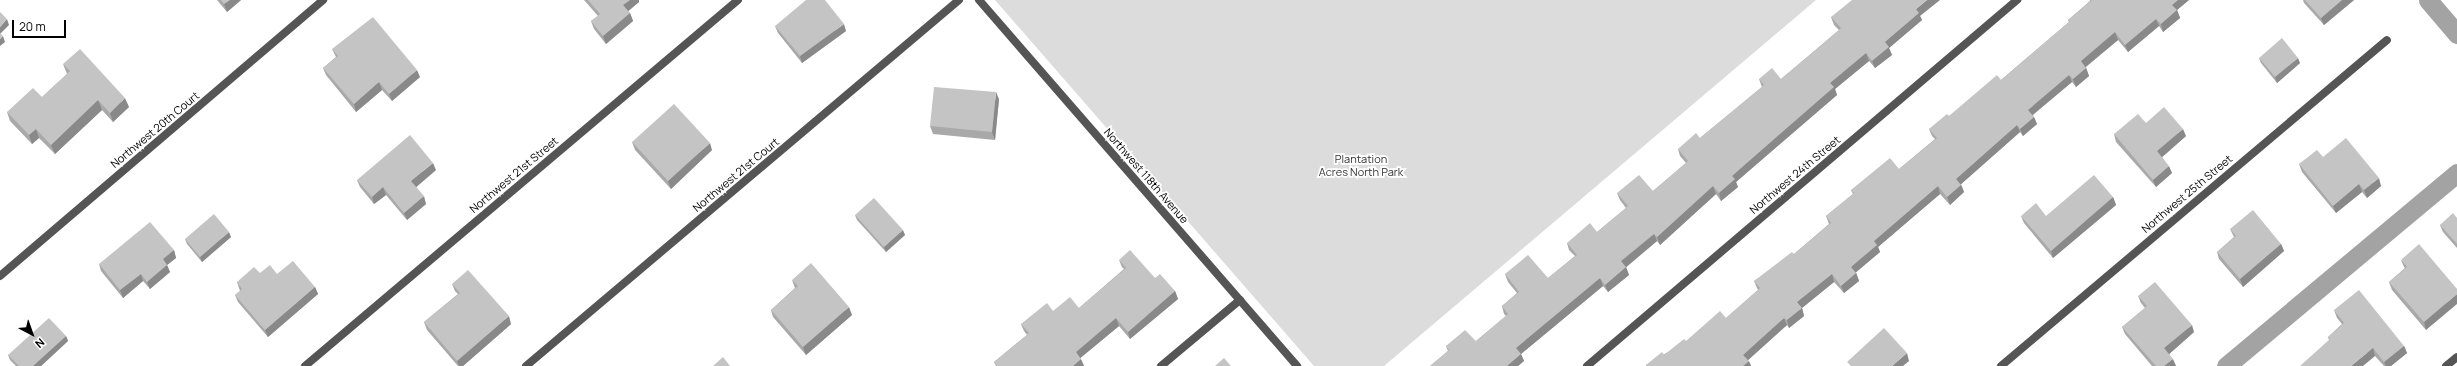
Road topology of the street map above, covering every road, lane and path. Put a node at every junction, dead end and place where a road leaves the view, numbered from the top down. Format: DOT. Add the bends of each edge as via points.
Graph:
graph roads {
  1 [pos="324,0"];
  2 [pos="738,0"];
  3 [pos="959,0"];
  4 [pos="978,0"];
  5 [pos="2017,0"];
  6 [pos="2387,40"];
  7 [pos="0,276"];
  8 [pos="1240,300"];
  9 [pos="2457,357"];
  10 [pos="305,366"];
  11 [pos="526,366"];
  12 [pos="1162,366"];
  13 [pos="1297,366"];
  14 [pos="1587,366"];
  15 [pos="2001,366"];
  16 [pos="2446,366"];
  1 -- 7 [label="street, Northwest 20th Court"];
  2 -- 10 [label="street, Northwest 21st Street"];
  3 -- 11 [label="street, Northwest 21st Court"];
  4 -- 8 [label="street, Northwest 118th Avenue"];
  5 -- 14 [label="street, Northwest 24th Street"];
  6 -- 15 [label="street, Northwest 25th Street"];
  8 -- 12 [label="street"];
  8 -- 13 [label="street, Northwest 118th Avenue"];
  9 -- 16 [label="street"];
}
